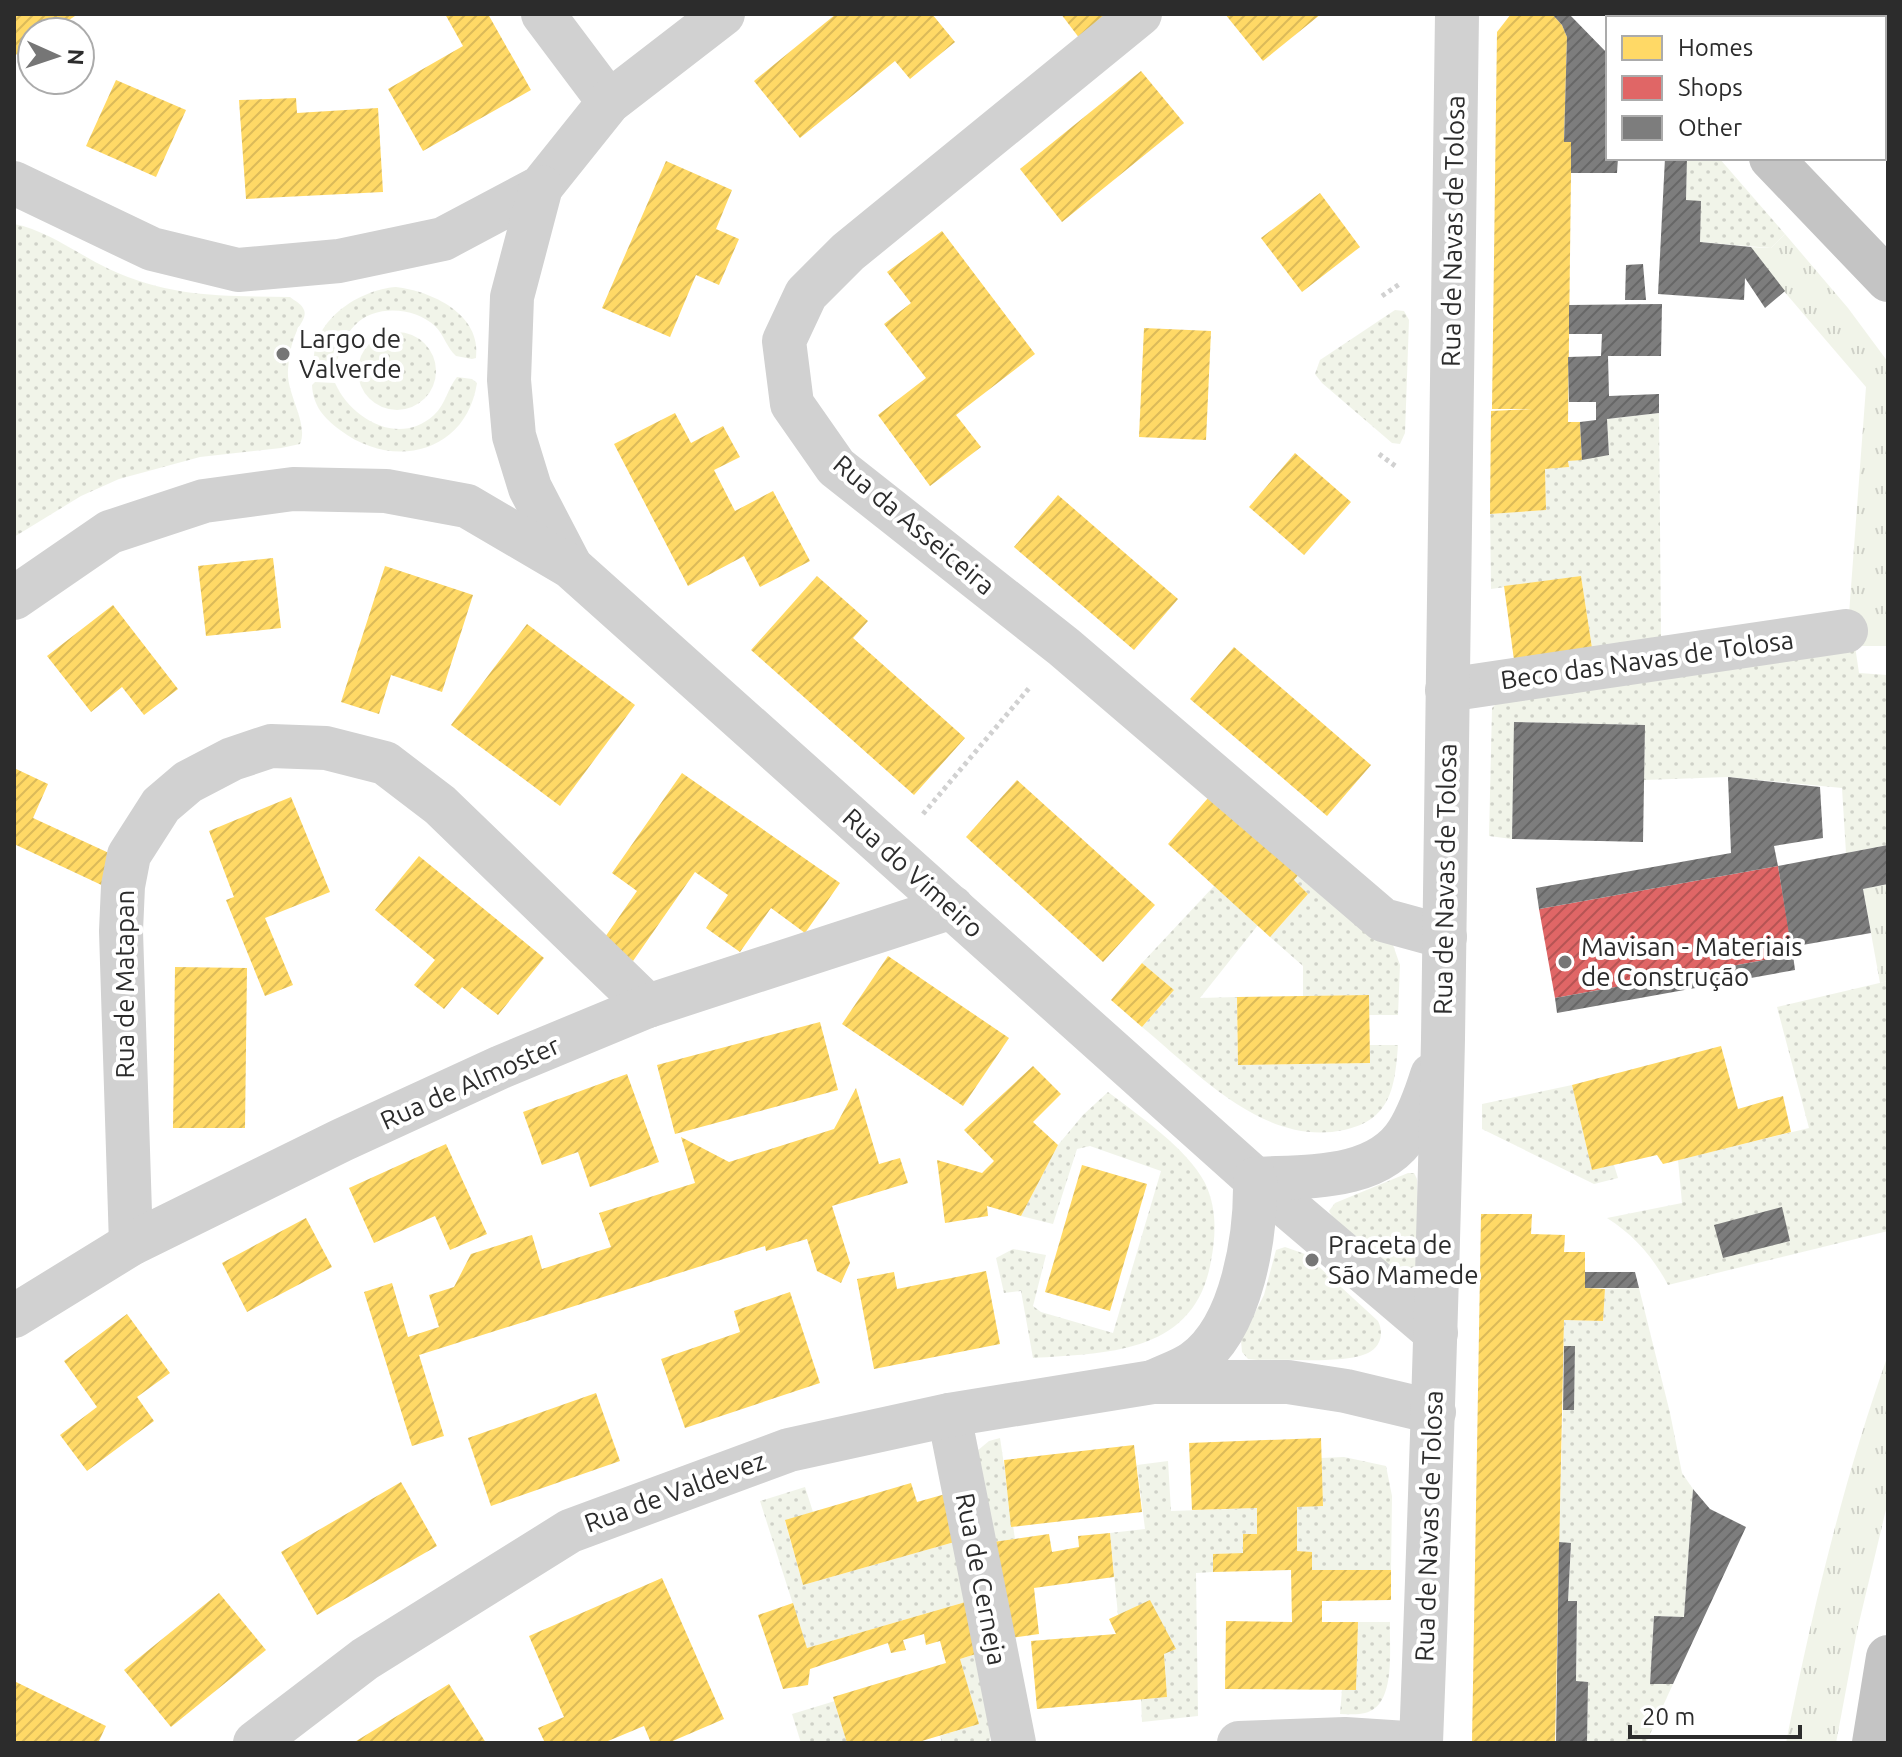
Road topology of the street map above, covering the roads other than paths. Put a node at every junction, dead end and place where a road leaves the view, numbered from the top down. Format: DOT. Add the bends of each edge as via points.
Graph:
graph roads {
  1 [pos="543,14"];
  2 [pos="723,14"];
  3 [pos="1140,14"];
  4 [pos="1457,14"];
  5 [pos="609,102"];
  6 [pos="1773,160"];
  7 [pos="14,183"];
  8 [pos="541,187"];
  9 [pos="1852,245"];
  10 [pos="1888,280"];
  11 [pos="1888,294"];
  12 [pos="571,567"];
  13 [pos="14,598"];
  14 [pos="1846,631"];
  15 [pos="1447,690"];
  16 [pos="952,907"];
  17 [pos="1445,937"];
  18 [pos="648,1006"];
  19 [pos="1443,1046"];
  20 [pos="1255,1179"];
  21 [pos="131,1244"];
  22 [pos="14,1316"];
  23 [pos="1436,1333"];
  24 [pos="1153,1382"];
  25 [pos="1434,1412"];
  26 [pos="949,1415"];
  27 [pos="1888,1657"];
  28 [pos="1345,1741"];
  29 [pos="257,1742"];
  30 [pos="1014,1743"];
  31 [pos="1239,1743"];
  32 [pos="1406,1743"];
  33 [pos="1421,1743"];
  34 [pos="1874,1743"];
  1 -- 5 [label="street"];
  2 -- 5 [label="street"];
  3 -- 17 [label="street, Rua da Asseiceira" via="848,252 806,294 784,341 792,404 836,467 1064,647 1383,920"];
  4 -- 15 [label="street, Rua de Navas de Tolosa"];
  5 -- 8 [label="street"];
  6 -- 9 [label="main road"];
  7 -- 8 [label="street" via="152,249 238,270 339,261 443,239"];
  8 -- 12 [label="street" via="512,297 509,380 514,436 530,488"];
  9 -- 10 [label="main road"];
  9 -- 11 [label="main road"];
  12 -- 13 [label="street" via="467,506 386,491 293,489 204,501 110,532"];
  12 -- 16 [label="street, Rua do Vimeiro"];
  14 -- 15 [label="street, Beco das Navas de Tolosa"];
  15 -- 17 [label="street, Rua de Navas de Tolosa"];
  16 -- 18 [label="street, Rua de Almoster"];
  16 -- 20 [label="street, Rua do Vimeiro"];
  17 -- 19 [label="street, Rua de Navas de Tolosa"];
  18 -- 21 [label="street, Rua de Almoster" via="342,1140"];
  18 -- 21 [label="street, Rua de Matapan" via="440,805 385,763 326,748 271,746 232,759 188,782 161,805 129,855 121,946"];
  19 -- 20 [label="street" via="1407,1134 1386,1155 1350,1170"];
  19 -- 23 [label="street, Rua de Navas de Tolosa"];
  20 -- 23 [label="street"];
  20 -- 24 [label="street" via="1250,1249 1220,1336 1194,1362"];
  21 -- 22 [label="street, Rua de Almoster"];
  23 -- 25 [label="street, Rua de Navas de Tolosa"];
  24 -- 25 [label="street" via="1288,1382"];
  24 -- 26 [label="street, Rua de Valdevez"];
  25 -- 33 [label="street, Rua de Navas de Tolosa"];
  26 -- 29 [label="street, Rua de Valdevez" via="789,1450 570,1531 365,1659"];
  26 -- 30 [label="street, Rua de Cerneja"];
  27 -- 34 [label="main road"];
  28 -- 31 [label="street"];
  28 -- 32 [label="street"];
}
